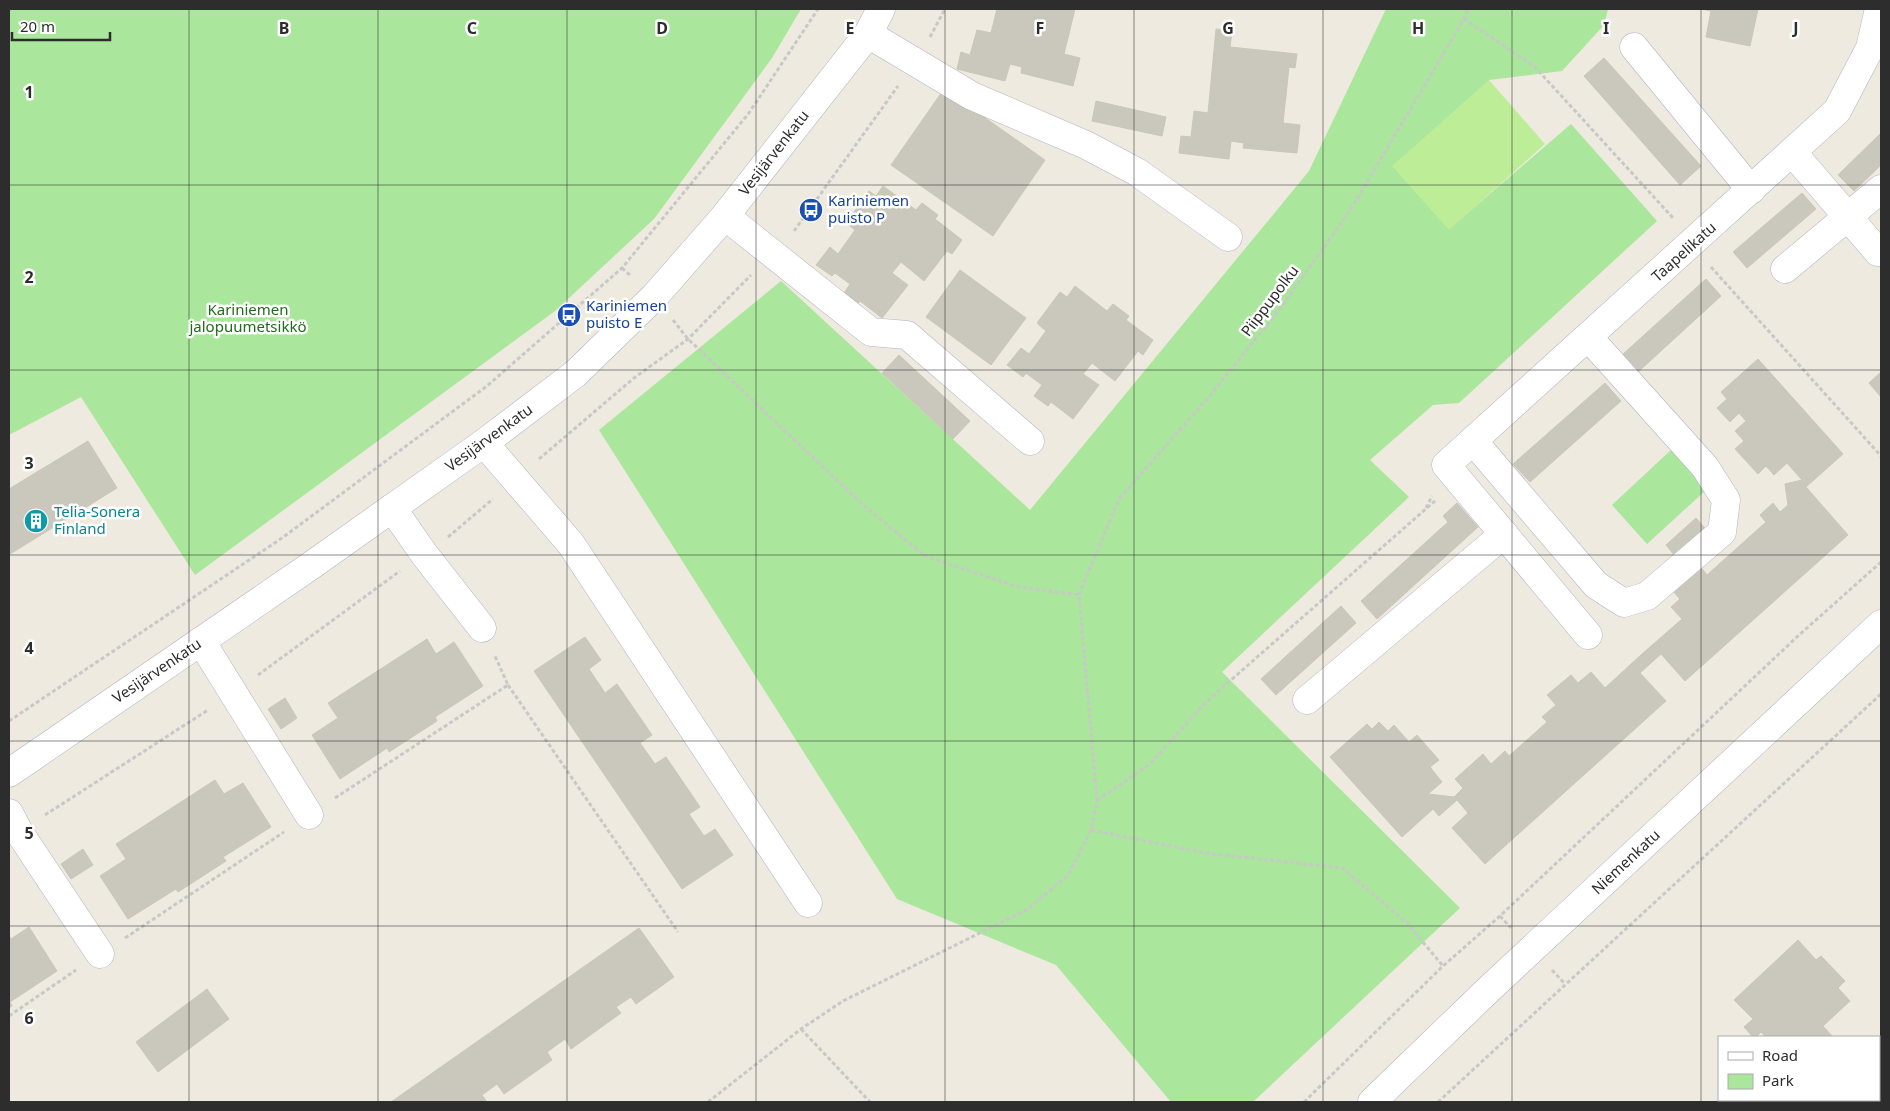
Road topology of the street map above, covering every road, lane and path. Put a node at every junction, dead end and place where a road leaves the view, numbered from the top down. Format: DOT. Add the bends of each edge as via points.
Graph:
graph roads {
  1 [pos="818,9"];
  2 [pos="880,9"];
  3 [pos="945,9"];
  4 [pos="1468,9"];
  5 [pos="1879,9"];
  6 [pos="1464,19"];
  7 [pos="868,34"];
  8 [pos="1634,46"];
  9 [pos="1875,50"];
  10 [pos="915,61"];
  11 [pos="1792,152"];
  12 [pos="1881,189"];
  13 [pos="1751,190"];
  14 [pos="725,216"];
  15 [pos="1848,218"];
  16 [pos="1679,224"];
  17 [pos="1228,236"];
  18 [pos="1878,252"];
  19 [pos="773,253"];
  20 [pos="1710,265"];
  21 [pos="622,268"];
  22 [pos="1785,269"];
  23 [pos="654,297"];
  24 [pos="1588,338"];
  25 [pos="688,339"];
  26 [pos="1030,442"];
  27 [pos="1474,442"];
  28 [pos="484,443"];
  29 [pos="1881,456"];
  30 [pos="516,479"];
  31 [pos="392,508"];
  32 [pos="1424,511"];
  33 [pos="1504,534"];
  34 [pos="424,554"];
  35 [pos="1881,562"];
  36 [pos="1079,595"];
  37 [pos="1881,624"];
  38 [pos="482,628"];
  39 [pos="1588,635"];
  40 [pos="201,641"];
  41 [pos="508,685"];
  42 [pos="233,694"];
  43 [pos="1881,694"];
  44 [pos="1307,700"];
  45 [pos="9,721"];
  46 [pos="9,773"];
  47 [pos="1097,800"];
  48 [pos="309,815"];
  49 [pos="14,823"];
  50 [pos="1091,830"];
  51 [pos="808,903"];
  52 [pos="678,932"];
  53 [pos="100,954"];
  54 [pos="1443,966"];
  55 [pos="801,1029"];
  56 [pos="708,1102"];
  57 [pos="870,1102"];
  58 [pos="1304,1102"];
  59 [pos="1372,1102"];
  60 [pos="1438,1102"];
  1 -- 21 [label="path" via="749,113"];
  2 -- 7 [label="street, Vesijärvenkatu"];
  3 -- 10 [label="path"];
  4 -- 6 [label="path, Piippupolku"];
  5 -- 9 [label="street, Taapelikatu"];
  6 -- 16 [label="path" via="1534,66"];
  6 -- 36 [label="path, Piippupolku" via="1351,208 1279,310 1207,399 1119,499"];
  7 -- 10 [label="street"];
  7 -- 14 [label="street, Vesijärvenkatu"];
  8 -- 13 [label="street"];
  9 -- 11 [label="street, Taapelikatu" via="1837,111"];
  10 -- 17 [label="street" via="972,96 1086,145 1137,172"];
  10 -- 19 [label="path" via="799,226"];
  11 -- 13 [label="street, Taapelikatu"];
  11 -- 15 [label="street"];
  12 -- 15 [label="street"];
  13 -- 24 [label="street, Taapelikatu"];
  14 -- 19 [label="street"];
  14 -- 23 [label="street, Vesijärvenkatu"];
  15 -- 18 [label="street"];
  15 -- 22 [label="street"];
  19 -- 25 [label="path"];
  19 -- 26 [label="street" via="871,332 907,335"];
  20 -- 29 [label="path"];
  21 -- 23 [label="path"];
  21 -- 45 [label="path" via="487,386 282,538"];
  23 -- 25 [label="path"];
  23 -- 28 [label="street, Vesijärvenkatu" via="575,374"];
  24 -- 27 [label="street, Taapelikatu"];
  24 -- 27 [label="street" via="1704,467 1726,500 1722,532 1647,596 1624,603 1596,585"];
  25 -- 30 [label="path" via="634,378"];
  25 -- 36 [label="path" via="862,504 925,556 1018,587"];
  27 -- 33 [label="street, Taapelikatu" via="1446,465"];
  28 -- 30 [label="street"];
  28 -- 31 [label="street, Vesijärvenkatu"];
  30 -- 34 [label="path"];
  30 -- 51 [label="street" via="571,544"];
  31 -- 34 [label="street"];
  31 -- 40 [label="street, Vesijärvenkatu"];
  32 -- 47 [label="path" via="1206,702 1150,764"];
  33 -- 39 [label="street"];
  33 -- 44 [label="street"];
  34 -- 38 [label="street"];
  34 -- 42 [label="path"];
  35 -- 54 [label="path"];
  36 -- 47 [label="path"];
  37 -- 59 [label="street, Niemenkatu" via="1495,983"];
  40 -- 42 [label="street"];
  40 -- 46 [label="street, Vesijärvenkatu"];
  41 -- 52 [label="path"];
  42 -- 48 [label="street"];
  42 -- 49 [label="path"];
  43 -- 60 [label="path"];
  47 -- 50 [label="path"];
  49 -- 53 [label="street"];
  50 -- 54 [label="path" via="1205,853 1342,868 1407,923"];
  50 -- 55 [label="path" via="1068,875 1028,909 843,1001"];
  54 -- 58 [label="path"];
  55 -- 56 [label="path"];
  55 -- 57 [label="path"];
}
